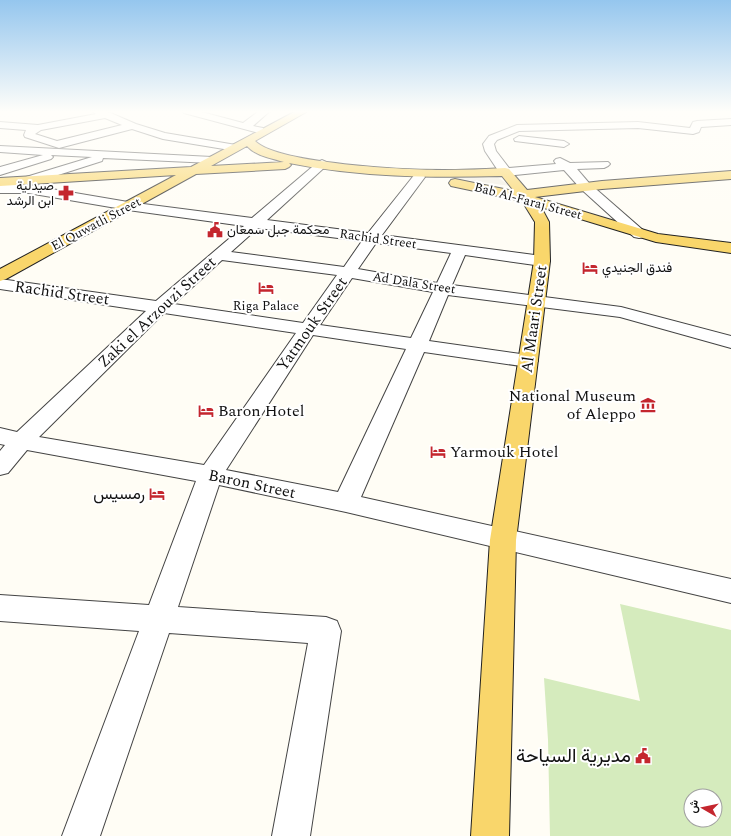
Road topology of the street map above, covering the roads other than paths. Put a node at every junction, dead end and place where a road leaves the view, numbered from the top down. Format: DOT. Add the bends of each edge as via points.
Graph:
graph roads {
  1 [pos="54,150"];
  2 [pos="69,150"];
  3 [pos="124,150"];
  4 [pos="232,150"];
  5 [pos="258,150"];
  6 [pos="490,150"];
  7 [pos="112,154"];
  8 [pos="553,155"];
  9 [pos="212,160"];
  10 [pos="322,164"];
  11 [pos="604,164"];
  12 [pos="568,167"];
  13 [pos="359,169"];
  14 [pos="0,171"];
  15 [pos="192,171"];
  16 [pos="505,172"];
  17 [pos="731,175"];
  18 [pos="419,177"];
  19 [pos="30,180"];
  20 [pos="0,182"];
  21 [pos="581,187"];
  22 [pos="0,190"];
  23 [pos="517,193"];
  24 [pos="128,206"];
  25 [pos="256,223"];
  26 [pos="639,234"];
  27 [pos="372,238"];
  28 [pos="731,248"];
  29 [pos="460,250"];
  30 [pos="219,255"];
  31 [pos="542,261"];
  32 [pos="348,272"];
  33 [pos="0,276"];
  34 [pos="0,284"];
  35 [pos="443,289"];
  36 [pos="537,302"];
  37 [pos="160,307"];
  38 [pos="308,329"];
  39 [pos="731,342"];
  40 [pos="417,345"];
  41 [pos="528,361"];
  42 [pos="11,439"];
  43 [pos="0,467"];
  44 [pos="210,475"];
  45 [pos="346,503"];
  46 [pos="503,540"];
  47 [pos="731,591"];
  48 [pos="0,608"];
  49 [pos="158,619"];
  50 [pos="81,836"];
  51 [pos="291,836"];
  52 [pos="490,836"];
  1 -- 14 [label="street"];
  2 -- 7 [label="street"];
  3 -- 7 [label="street"];
  4 -- 9 [label="main road, El Quwatli Street"];
  5 -- 10 [label="main road, Bab Al-Faraj Street" via="293,160"];
  6 -- 16 [label="street"];
  7 -- 9 [label="street"];
  7 -- 19 [label="street"];
  8 -- 12 [label="street"];
  9 -- 15 [label="main road, El Quwatli Street"];
  10 -- 13 [label="main road, Bab Al-Faraj Street"];
  10 -- 15 [label="main road, Bab Al-Faraj Street"];
  10 -- 25 [label="street, Zaki el Arzouzi Street"];
  11 -- 12 [label="street"];
  12 -- 16 [label="street"];
  12 -- 21 [label="street"];
  13 -- 16 [label="main road" via="443,174"];
  13 -- 18 [label="main road, Bab Al-Faraj Street"];
  15 -- 19 [label="main road, Bab Al-Faraj Street"];
  15 -- 24 [label="main road, El Quwatli Street"];
  16 -- 23 [label="main road, Al Maari Street"];
  17 -- 21 [label="main road"];
  18 -- 23 [label="main road, Bab Al-Faraj Street"];
  18 -- 27 [label="street, Yatmouk Street"];
  19 -- 20 [label="main road, Bab Al-Faraj Street"];
  21 -- 23 [label="main road"];
  21 -- 26 [label="street"];
  22 -- 24 [label="street, Rachid Street" via="28,189"];
  23 -- 26 [label="main road, Bab Al-Faraj Street"];
  23 -- 31 [label="main road, Al Maari Street" via="534,207 542,222"];
  24 -- 25 [label="street, Rachid Street"];
  24 -- 33 [label="main road, El Quwatli Street"];
  25 -- 27 [label="street, Rachid Street"];
  25 -- 30 [label="street, Zaki el Arzouzi Street"];
  26 -- 28 [label="main road, Bab Al-Faraj Street"];
  27 -- 29 [label="street, Rachid Street"];
  27 -- 32 [label="street, Yatmouk Street"];
  29 -- 31 [label="street, Rachid Street"];
  29 -- 35 [label="street"];
  30 -- 32 [label="street, Ad Dala Street"];
  30 -- 37 [label="street, Zaki el Arzouzi Street"];
  31 -- 36 [label="main road, Al Maari Street"];
  32 -- 35 [label="street, Ad Dala Street"];
  32 -- 38 [label="street, Yatmouk Street"];
  34 -- 37 [label="street, Rachid Street"];
  35 -- 36 [label="street, Ad Dala Street"];
  35 -- 40 [label="street"];
  36 -- 39 [label="street, Ad Dala Street" via="621,312"];
  36 -- 41 [label="main road, Al Maari Street"];
  37 -- 38 [label="street, Rachid Street"];
  37 -- 42 [label="street, Zaki el Arzouzi Street"];
  38 -- 40 [label="street, Rachid Street"];
  38 -- 44 [label="street, Yatmouk Street"];
  40 -- 41 [label="street, Rachid Street"];
  40 -- 45 [label="street"];
  41 -- 46 [label="main road, Al Maari Street"];
  42 -- 43 [label="street, Zaki el Arzouzi Street"];
  42 -- 44 [label="street, Baron Street"];
  44 -- 45 [label="street, Baron Street"];
  44 -- 49 [label="street, Yatmouk Street"];
  45 -- 46 [label="street, Baron Street"];
  46 -- 47 [label="street, Baron Street"];
  46 -- 52 [label="main road, Al Maari Street"];
  48 -- 49 [label="street"];
  49 -- 50 [label="street, Yatmouk Street"];
  49 -- 51 [label="street" via="326,631"];
}
